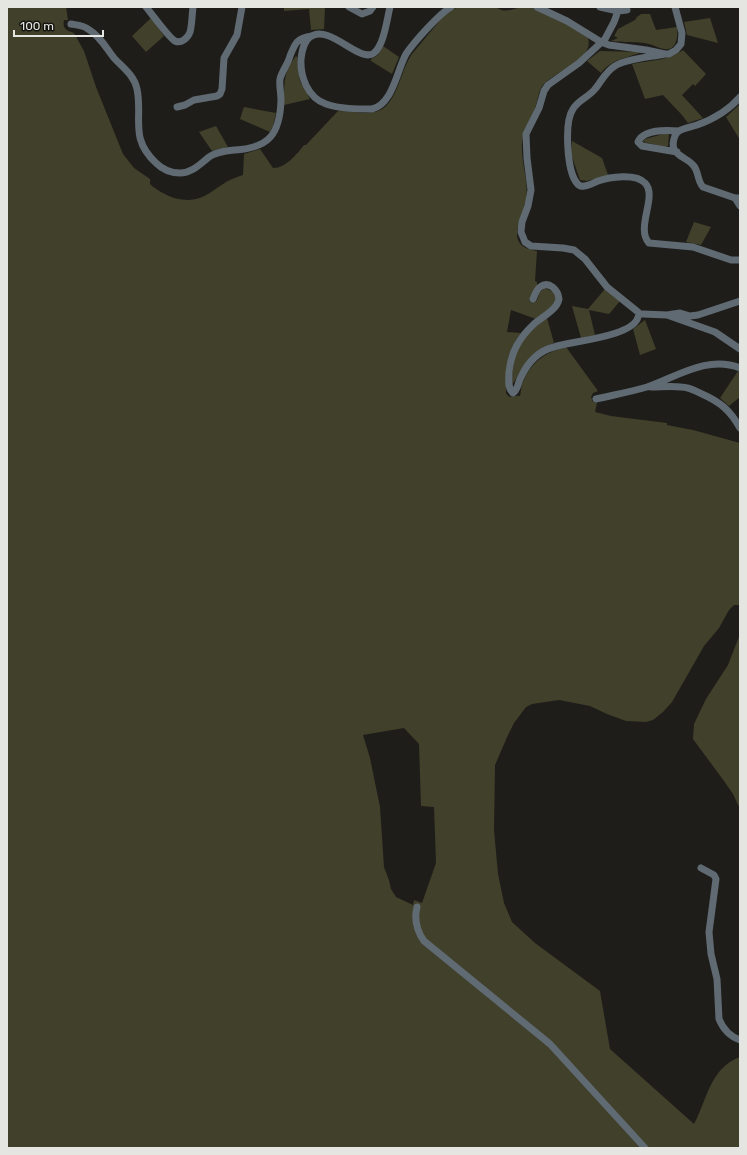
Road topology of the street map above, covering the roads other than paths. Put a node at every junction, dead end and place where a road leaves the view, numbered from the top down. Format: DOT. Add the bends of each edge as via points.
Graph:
graph roads {
  1 [pos="146,7"];
  2 [pos="193,7"];
  3 [pos="242,7"];
  4 [pos="349,7"];
  5 [pos="373,7"];
  6 [pos="390,7"];
  7 [pos="451,7"];
  8 [pos="537,7"];
  9 [pos="600,7"];
  10 [pos="675,7"];
  11 [pos="627,10"];
  12 [pos="618,11"];
  13 [pos="71,24"];
  14 [pos="312,36"];
  15 [pos="602,42"];
  16 [pos="665,54"];
  17 [pos="740,96"];
  18 [pos="177,107"];
  19 [pos="679,131"];
  20 [pos="676,152"];
  21 [pos="738,198"];
  22 [pos="740,206"];
  23 [pos="740,260"];
  24 [pos="533,299"];
  25 [pos="740,301"];
  26 [pos="640,314"];
  27 [pos="667,315"];
  28 [pos="740,349"];
  29 [pos="740,368"];
  30 [pos="646,387"];
  31 [pos="596,399"];
  32 [pos="740,428"];
  33 [pos="701,868"];
  34 [pos="417,907"];
  35 [pos="740,1040"];
  36 [pos="645,1148"];
  1 -- 2 [label="street" via="176,42 186,39 190,32"];
  3 -- 18 [label="street" via="237,35 224,58 220,94"];
  4 -- 5 [label="street" via="362,14"];
  6 -- 14 [label="street" via="380,45 370,55 360,53 326,36"];
  7 -- 14 [label="street" via="409,50 386,98 372,109 330,105 320,102 313,95 304,81 301,65 303,48"];
  8 -- 15 [label="street" via="568,21"];
  9 -- 12 [label="street"];
  10 -- 16 [label="street" via="682,33 681,44 676,50"];
  11 -- 12 [label="street"];
  12 -- 15 [label="street"];
  13 -- 14 [label="street" via="83,26 97,36 131,76 137,89 138,129 147,154 160,166 180,173 188,172 219,153 258,147 270,138 280,109 282,74 297,41"];
  15 -- 16 [label="street"];
  15 -- 26 [label="street" via="580,63 546,88 528,129 526,147 531,190 521,232 525,242 531,246 574,250 607,287"];
  16 -- 23 [label="street" via="615,65 591,94 574,107 569,119 567,152 574,179 584,186 614,178 640,179 648,188 644,232 649,243 693,247 731,260"];
  17 -- 19 [label="street" via="718,117"];
  19 -- 20 [label="street" via="674,143"];
  19 -- 20 [label="street" via="659,130 642,136 638,142 642,146"];
  20 -- 21 [label="street" via="693,165 703,188"];
  21 -- 22 [label="street"];
  24 -- 26 [label="street" via="539,288 547,285 555,289 559,299 555,308 530,328 515,347 509,366 509,384 513,393 524,372 540,352 612,334 634,325"];
  25 -- 27 [label="street" via="698,315"];
  26 -- 27 [label="street"];
  27 -- 28 [label="street" via="715,332"];
  29 -- 30 [label="street" via="729,364 703,366 689,369"];
  30 -- 31 [label="street"];
  30 -- 32 [label="street" via="681,387 698,392 726,408"];
  33 -- 35 [label="street" via="714,875 716,879 709,932 717,979 719,1019 727,1032"];
  34 -- 36 [label="street" via="417,926 424,941 550,1044"];
}
